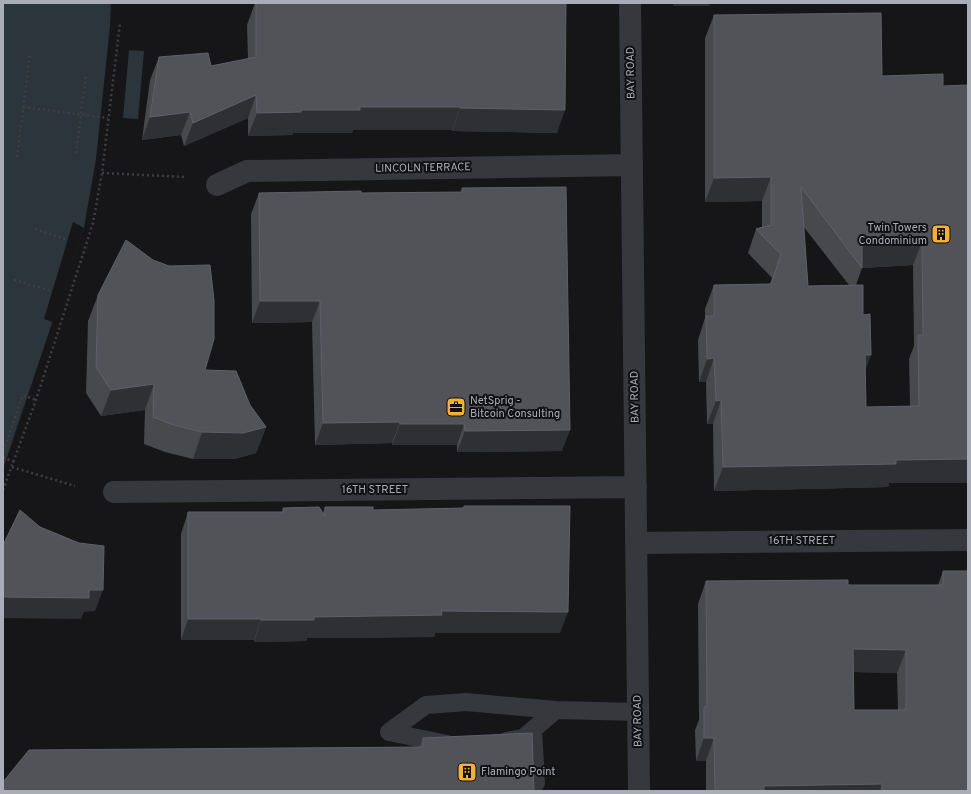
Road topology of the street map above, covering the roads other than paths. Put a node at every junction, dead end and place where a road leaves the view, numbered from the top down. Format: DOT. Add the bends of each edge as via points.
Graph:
graph roads {
  1 [pos="630,3"];
  2 [pos="632,165"];
  3 [pos="217,185"];
  4 [pos="636,488"];
  5 [pos="114,492"];
  6 [pos="968,540"];
  7 [pos="636,542"];
  8 [pos="556,710"];
  9 [pos="638,712"];
  10 [pos="533,730"];
  11 [pos="487,743"];
  12 [pos="461,746"];
  13 [pos="536,783"];
  14 [pos="639,791"];
  1 -- 2 [label="street, BAY ROAD"];
  2 -- 3 [label="street, LINCOLN TERRACE" via="247,171"];
  2 -- 4 [label="street, BAY ROAD"];
  4 -- 5 [label="street, 16TH STREET"];
  4 -- 7 [label="street, BAY ROAD"];
  6 -- 7 [label="street, 16TH STREET"];
  7 -- 9 [label="street, BAY ROAD"];
  8 -- 9 [label="lane"];
  8 -- 10 [label="lane"];
  8 -- 12 [label="lane" via="466,702 426,704 389,732"];
  9 -- 14 [label="street, BAY ROAD"];
  10 -- 11 [label="lane" via="523,738"];
  10 -- 13 [label="lane"];
}
